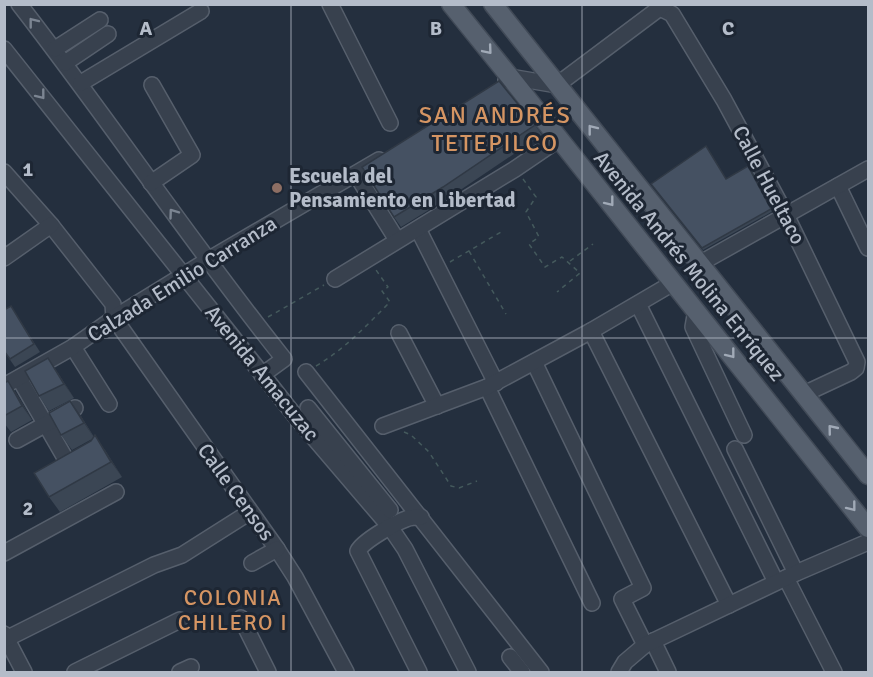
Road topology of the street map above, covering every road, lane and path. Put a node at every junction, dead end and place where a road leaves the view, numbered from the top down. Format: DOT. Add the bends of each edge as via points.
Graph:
graph roads {
  1 [pos="19,4"];
  2 [pos="330,4"];
  3 [pos="451,4"];
  4 [pos="493,4"];
  5 [pos="661,6"];
  6 [pos="201,11"];
  7 [pos="100,20"];
  8 [pos="108,34"];
  9 [pos="4,49"];
  10 [pos="55,50"];
  11 [pos="65,63"];
  12 [pos="510,77"];
  13 [pos="81,83"];
  14 [pos="152,85"];
  15 [pos="557,85"];
  16 [pos="494,87"];
  17 [pos="390,123"];
  18 [pos="559,139"];
  19 [pos="395,149"];
  20 [pos="515,169"];
  21 [pos="868,169"];
  22 [pos="4,172"];
  23 [pos="356,174"];
  24 [pos="151,183"];
  25 [pos="838,186"];
  26 [pos="786,215"];
  27 [pos="51,225"];
  28 [pos="418,229"];
  29 [pos="501,232"];
  30 [pos="397,240"];
  31 [pos="593,244"];
  32 [pos="868,248"];
  33 [pos="469,251"];
  34 [pos="4,258"];
  35 [pos="208,260"];
  36 [pos="368,260"];
  37 [pos="568,262"];
  38 [pos="699,264"];
  39 [pos="439,269"];
  40 [pos="184,276"];
  41 [pos="335,279"];
  42 [pos="674,283"];
  43 [pos="557,292"];
  44 [pos="638,304"];
  45 [pos="696,310"];
  46 [pos="506,314"];
  47 [pos="114,318"];
  48 [pos="256,324"];
  49 [pos="591,331"];
  50 [pos="399,333"];
  51 [pos="73,347"];
  52 [pos="534,362"];
  53 [pos="306,372"];
  54 [pos="262,375"];
  55 [pos="19,378"];
  56 [pos="491,385"];
  57 [pos="4,386"];
  58 [pos="323,393"];
  59 [pos="804,394"];
  60 [pos="109,404"];
  61 [pos="437,406"];
  62 [pos="75,408"];
  63 [pos="302,412"];
  64 [pos="46,425"];
  65 [pos="383,426"];
  66 [pos="402,432"];
  67 [pos="744,435"];
  68 [pos="17,441"];
  69 [pos="366,449"];
  70 [pos="735,449"];
  71 [pos="345,466"];
  72 [pos="52,472"];
  73 [pos="868,475"];
  74 [pos="477,481"];
  75 [pos="116,492"];
  76 [pos="390,510"];
  77 [pos="250,512"];
  78 [pos="421,517"];
  79 [pos="390,528"];
  80 [pos="868,528"];
  81 [pos="868,542"];
  82 [pos="277,549"];
  83 [pos="4,553"];
  84 [pos="252,563"];
  85 [pos="786,577"];
  86 [pos="592,603"];
  87 [pos="729,605"];
  88 [pos="241,618"];
  89 [pos="180,620"];
  90 [pos="5,637"];
  91 [pos="649,643"];
  92 [pos="510,657"];
  93 [pos="24,672"];
  94 [pos="75,672"];
  95 [pos="268,672"];
  96 [pos="346,672"];
  97 [pos="419,672"];
  98 [pos="468,672"];
  99 [pos="522,672"];
  100 [pos="541,672"];
  101 [pos="619,672"];
  102 [pos="668,672"];
  103 [pos="834,672"];
  10 -- 1 [label="street, Avenida Amacuzac, one-way"];
  2 -- 17 [label="street"];
  3 -- 12 [label="main road, Avenida Andrés Molina Enríquez, one-way"];
  4 -- 15 [label="main road, Avenida Andrés Molina Enríquez"];
  5 -- 15 [label="street"];
  5 -- 26 [label="street, Calle Hueltaco" via="672,14 724,100"];
  6 -- 13 [label="street"];
  7 -- 10 [label="street"];
  8 -- 11 [label="street"];
  9 -- 40 [label="street, Avenida Amacuzac, one-way"];
  10 -- 11 [label="street, Avenida Amacuzac"];
  11 -- 13 [label="street, Avenida Amacuzac"];
  12 -- 15 [label="street"];
  12 -- 16 [label="street"];
  12 -- 18 [label="main road, Avenida Andrés Molina Enríquez"];
  13 -- 24 [label="street, Avenida Amacuzac"];
  14 -- 24 [label="street" via="192,155"];
  38 -- 15 [label="main road, Avenida Andrés Molina Enríquez, one-way"];
  18 -- 20 [label="street"];
  18 -- 42 [label="main road, Avenida Andrés Molina Enríquez, one-way"];
  19 -- 23 [label="street, Calzada Emilio Carranza"];
  20 -- 28 [label="street"];
  20 -- 37 [label="path" via="536,197 526,212 539,237 529,244 545,267 562,257"];
  21 -- 25 [label="street"];
  22 -- 27 [label="street, Calle Censos"];
  23 -- 30 [label="street"];
  23 -- 35 [label="street, Calzada Emilio Carranza"];
  35 -- 24 [label="street, Avenida Amacuzac, one-way"];
  25 -- 26 [label="street"];
  25 -- 32 [label="street"];
  26 -- 38 [label="street"];
  26 -- 59 [label="street, Calle Hueltaco" via="857,362 851,372"];
  27 -- 34 [label="street"];
  27 -- 47 [label="street, Calle Censos" via="113,304"];
  28 -- 30 [label="street"];
  28 -- 39 [label="street"];
  29 -- 33 [label="path"];
  30 -- 36 [label="street"];
  31 -- 37 [label="path"];
  33 -- 39 [label="path"];
  33 -- 46 [label="path"];
  35 -- 40 [label="street, Calzada Emilio Carranza"];
  35 -- 48 [label="street, Avenida Amacuzac"];
  36 -- 41 [label="street"];
  36 -- 53 [label="path" via="388,287 382,291 390,302 360,333"];
  37 -- 43 [label="path" via="580,273"];
  38 -- 59 [label="main road, Avenida Andrés Molina Enríquez"];
  39 -- 56 [label="street"];
  40 -- 47 [label="street, Calzada Emilio Carranza"];
  40 -- 54 [label="street, Avenida Amacuzac"];
  41 -- 48 [label="path"];
  42 -- 44 [label="street"];
  42 -- 45 [label="main road, Avenida Andrés Molina Enríquez"];
  44 -- 49 [label="street"];
  44 -- 85 [label="street"];
  45 -- 67 [label="street" via="693,327"];
  45 -- 80 [label="main road, Avenida Andrés Molina Enríquez, one-way"];
  47 -- 51 [label="street, Calzada Emilio Carranza"];
  47 -- 77 [label="street, Calle Censos"];
  48 -- 54 [label="street, Avenida Amacuzac" via="284,359"];
  49 -- 52 [label="street"];
  49 -- 87 [label="street"];
  50 -- 61 [label="street"];
  51 -- 55 [label="street, Calzada Emilio Carranza"];
  51 -- 60 [label="street"];
  52 -- 56 [label="street"];
  52 -- 91 [label="street" via="643,588 622,599"];
  53 -- 58 [label="street, Avenida Amacuzac"];
  54 -- 63 [label="street, Avenida Amacuzac"];
  55 -- 57 [label="street, Calzada Emilio Carranza"];
  55 -- 64 [label="street"];
  56 -- 61 [label="street"];
  56 -- 86 [label="street"];
  58 -- 63 [label="street"];
  58 -- 69 [label="street, Avenida Amacuzac"];
  73 -- 59 [label="main road, Avenida Andrés Molina Enríquez, one-way"];
  61 -- 65 [label="street"];
  62 -- 64 [label="street"];
  63 -- 71 [label="street, Avenida Amacuzac"];
  64 -- 68 [label="street"];
  64 -- 72 [label="street" via="73,461"];
  66 -- 74 [label="path" via="429,452 450,486 459,488"];
  69 -- 71 [label="street"];
  69 -- 78 [label="street, Avenida Amacuzac"];
  70 -- 85 [label="street"];
  71 -- 76 [label="street"];
  71 -- 79 [label="street"];
  75 -- 83 [label="street"];
  77 -- 82 [label="street, Calle Censos"];
  77 -- 90 [label="street" via="182,555"];
  78 -- 79 [label="street" via="406,519"];
  78 -- 100 [label="street, Avenida Amacuzac"];
  79 -- 97 [label="street" via="358,551"];
  79 -- 98 [label="street" via="405,549"];
  81 -- 85 [label="street"];
  82 -- 84 [label="street"];
  82 -- 96 [label="street, Calle Censos"];
  85 -- 87 [label="street"];
  85 -- 103 [label="street"];
  87 -- 91 [label="street"];
  88 -- 95 [label="street"];
  89 -- 94 [label="street"];
  90 -- 93 [label="street"];
  91 -- 101 [label="street"];
  91 -- 102 [label="street"];
  92 -- 99 [label="street"];
}
